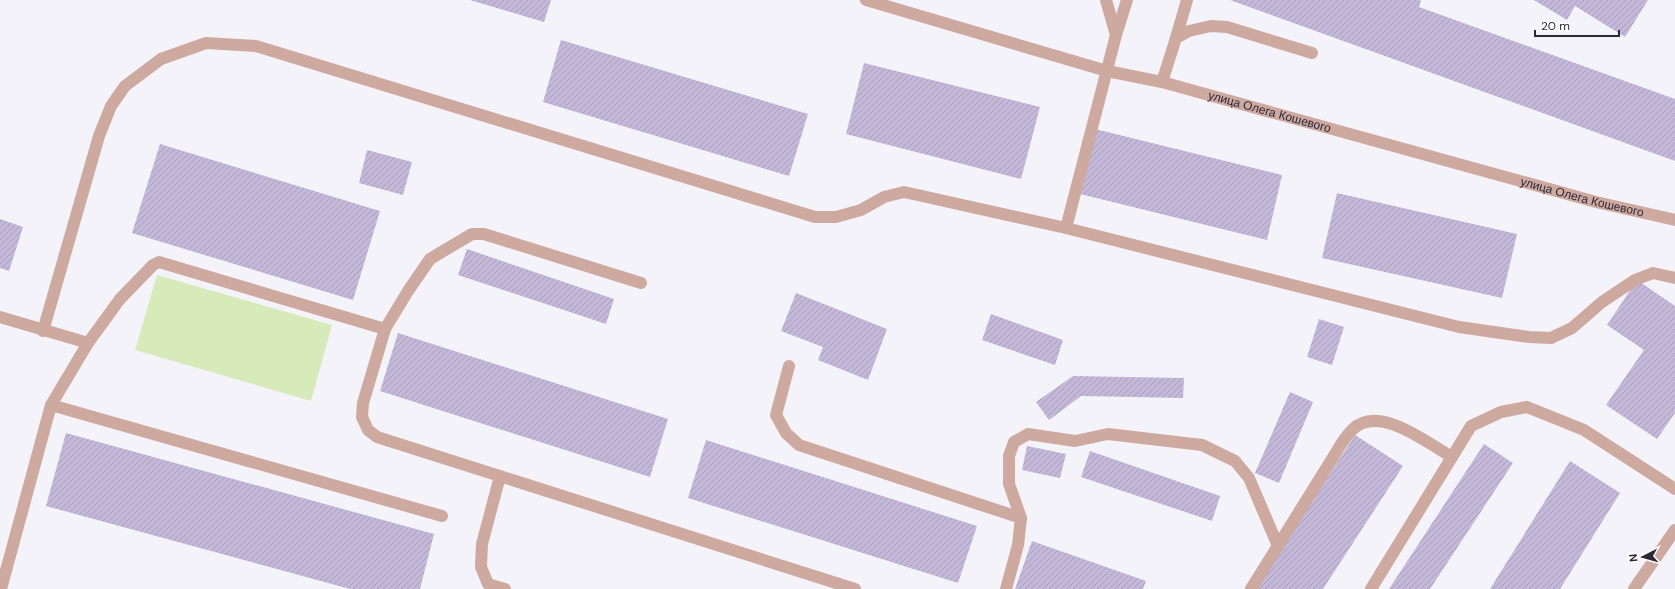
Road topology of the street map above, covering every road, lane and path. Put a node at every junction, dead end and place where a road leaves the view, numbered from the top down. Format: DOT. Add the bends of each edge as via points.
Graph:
graph roads {
  1 [pos="868,0"];
  2 [pos="1106,0"];
  3 [pos="1127,0"];
  4 [pos="1187,0"];
  5 [pos="1116,35"];
  6 [pos="1176,38"];
  7 [pos="1312,54"];
  8 [pos="1107,71"];
  9 [pos="1162,82"];
  10 [pos="1675,220"];
  11 [pos="1066,228"];
  12 [pos="1675,278"];
  13 [pos="641,283"];
  14 [pos="0,317"];
  15 [pos="385,329"];
  16 [pos="43,331"];
  17 [pos="88,343"];
  18 [pos="789,366"];
  19 [pos="51,405"];
  20 [pos="1452,457"];
  21 [pos="500,476"];
  22 [pos="1675,489"];
  23 [pos="442,516"];
  24 [pos="1021,518"];
  25 [pos="1675,530"];
  26 [pos="1278,546"];
  27 [pos="1,589"];
  28 [pos="505,589"];
  29 [pos="855,589"];
  30 [pos="1006,589"];
  31 [pos="1251,589"];
  32 [pos="1371,589"];
  33 [pos="1634,589"];
  1 -- 8 [label="lane, улица Олега Кошевого"];
  2 -- 5 [label="lane"];
  3 -- 5 [label="lane"];
  4 -- 6 [label="lane"];
  5 -- 8 [label="lane"];
  6 -- 7 [label="lane" via="1189,31 1211,26 1227,27"];
  6 -- 9 [label="lane"];
  8 -- 9 [label="lane, улица Олега Кошевого"];
  8 -- 11 [label="lane"];
  9 -- 10 [label="lane, улица Олега Кошевого" via="1596,202"];
  11 -- 12 [label="lane" via="1459,327 1529,337 1551,338 1572,328 1602,302 1635,280 1653,273"];
  11 -- 16 [label="lane" via="904,192 884,197 861,210 836,218 815,217 256,46 206,43 161,59 125,86 111,106 99,136"];
  13 -- 15 [label="lane" via="484,234 472,234 430,259"];
  14 -- 16 [label="lane"];
  15 -- 17 [label="lane" via="159,262 120,299"];
  15 -- 21 [label="lane" via="363,403 362,417 368,430 377,437"];
  16 -- 17 [label="lane"];
  17 -- 19 [label="lane"];
  18 -- 24 [label="lane" via="776,415 786,433 799,445"];
  19 -- 23 [label="lane"];
  19 -- 27 [label="lane"];
  20 -- 22 [label="lane" via="1471,426 1501,412 1527,407 1584,430"];
  20 -- 26 [label="lane" via="1391,422 1368,420 1352,430 1337,451"];
  20 -- 32 [label="lane"];
  21 -- 28 [label="lane" via="482,544 481,567 488,584"];
  21 -- 29 [label="lane"];
  24 -- 26 [label="lane" via="1009,484 1009,456 1014,442 1028,434 1075,441 1108,434 1202,445 1234,461 1248,478"];
  24 -- 30 [label="lane" via="1018,545"];
  25 -- 33 [label="lane"];
  26 -- 31 [label="lane"];
}
